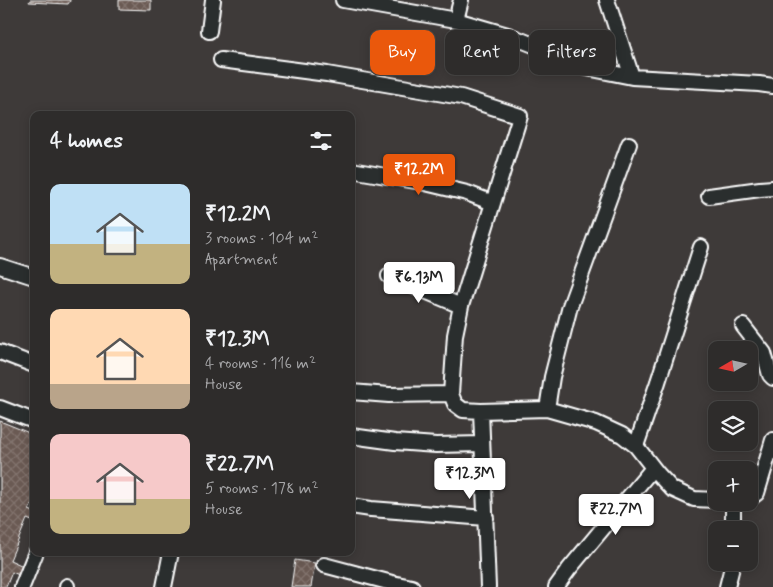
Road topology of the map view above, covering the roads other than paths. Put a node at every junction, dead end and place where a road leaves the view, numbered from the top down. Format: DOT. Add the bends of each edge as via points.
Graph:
graph roads {
  1 [pos="213,0"];
  2 [pos="343,0"];
  3 [pos="461,0"];
  4 [pos="607,0"];
  5 [pos="456,20"];
  6 [pos="209,31"];
  7 [pos="221,60"];
  8 [pos="632,77"];
  9 [pos="773,86"];
  10 [pos="628,144"];
  11 [pos="355,171"];
  12 [pos="773,188"];
  13 [pos="710,196"];
  14 [pos="492,203"];
  15 [pos="701,247"];
  16 [pos="0,266"];
  17 [pos="30,276"];
  18 [pos="389,276"];
  19 [pos="461,306"];
  20 [pos="743,326"];
  21 [pos="0,352"];
  22 [pos="30,363"];
  23 [pos="773,378"];
  24 [pos="355,392"];
  25 [pos="451,394"];
  26 [pos="0,408"];
  27 [pos="547,409"];
  28 [pos="481,411"];
  29 [pos="30,419"];
  30 [pos="355,437"];
  31 [pos="773,440"];
  32 [pos="482,444"];
  33 [pos="636,446"];
  34 [pos="653,468"];
  35 [pos="758,490"];
  36 [pos="708,500"];
  37 [pos="355,507"];
  38 [pos="486,518"];
  39 [pos="34,556"];
  40 [pos="170,556"];
  41 [pos="324,565"];
  42 [pos="731,571"];
  43 [pos="22,587"];
  44 [pos="164,587"];
  45 [pos="412,587"];
  46 [pos="488,587"];
  47 [pos="556,587"];
  48 [pos="727,587"];
  1 -- 6 [label="street"];
  2 -- 5 [label="street"];
  3 -- 5 [label="street"];
  4 -- 8 [label="street"];
  5 -- 8 [label="street" via="511,36 587,68"];
  7 -- 14 [label="street" via="461,97 520,116"];
  8 -- 9 [label="street"];
  10 -- 27 [label="street" via="570,306"];
  11 -- 14 [label="street" via="430,184"];
  12 -- 13 [label="street"];
  14 -- 19 [label="street"];
  15 -- 33 [label="street"];
  16 -- 17 [label="street"];
  18 -- 19 [label="street"];
  19 -- 25 [label="street" via="455,334"];
  20 -- 23 [label="street" via="764,352"];
  21 -- 22 [label="street"];
  24 -- 25 [label="street"];
  25 -- 28 [label="street" via="455,404 463,410"];
  26 -- 29 [label="street"];
  27 -- 28 [label="street"];
  27 -- 33 [label="street" via="596,422 622,434"];
  28 -- 32 [label="street"];
  30 -- 32 [label="street" via="436,446"];
  31 -- 35 [label="street"];
  32 -- 38 [label="street"];
  33 -- 34 [label="street"];
  34 -- 36 [label="street" via="672,489 694,499"];
  34 -- 47 [label="street"];
  37 -- 38 [label="street"];
  38 -- 46 [label="street"];
  39 -- 43 [label="street"];
  40 -- 44 [label="street"];
  41 -- 45 [label="street"];
  42 -- 48 [label="street"];
}
